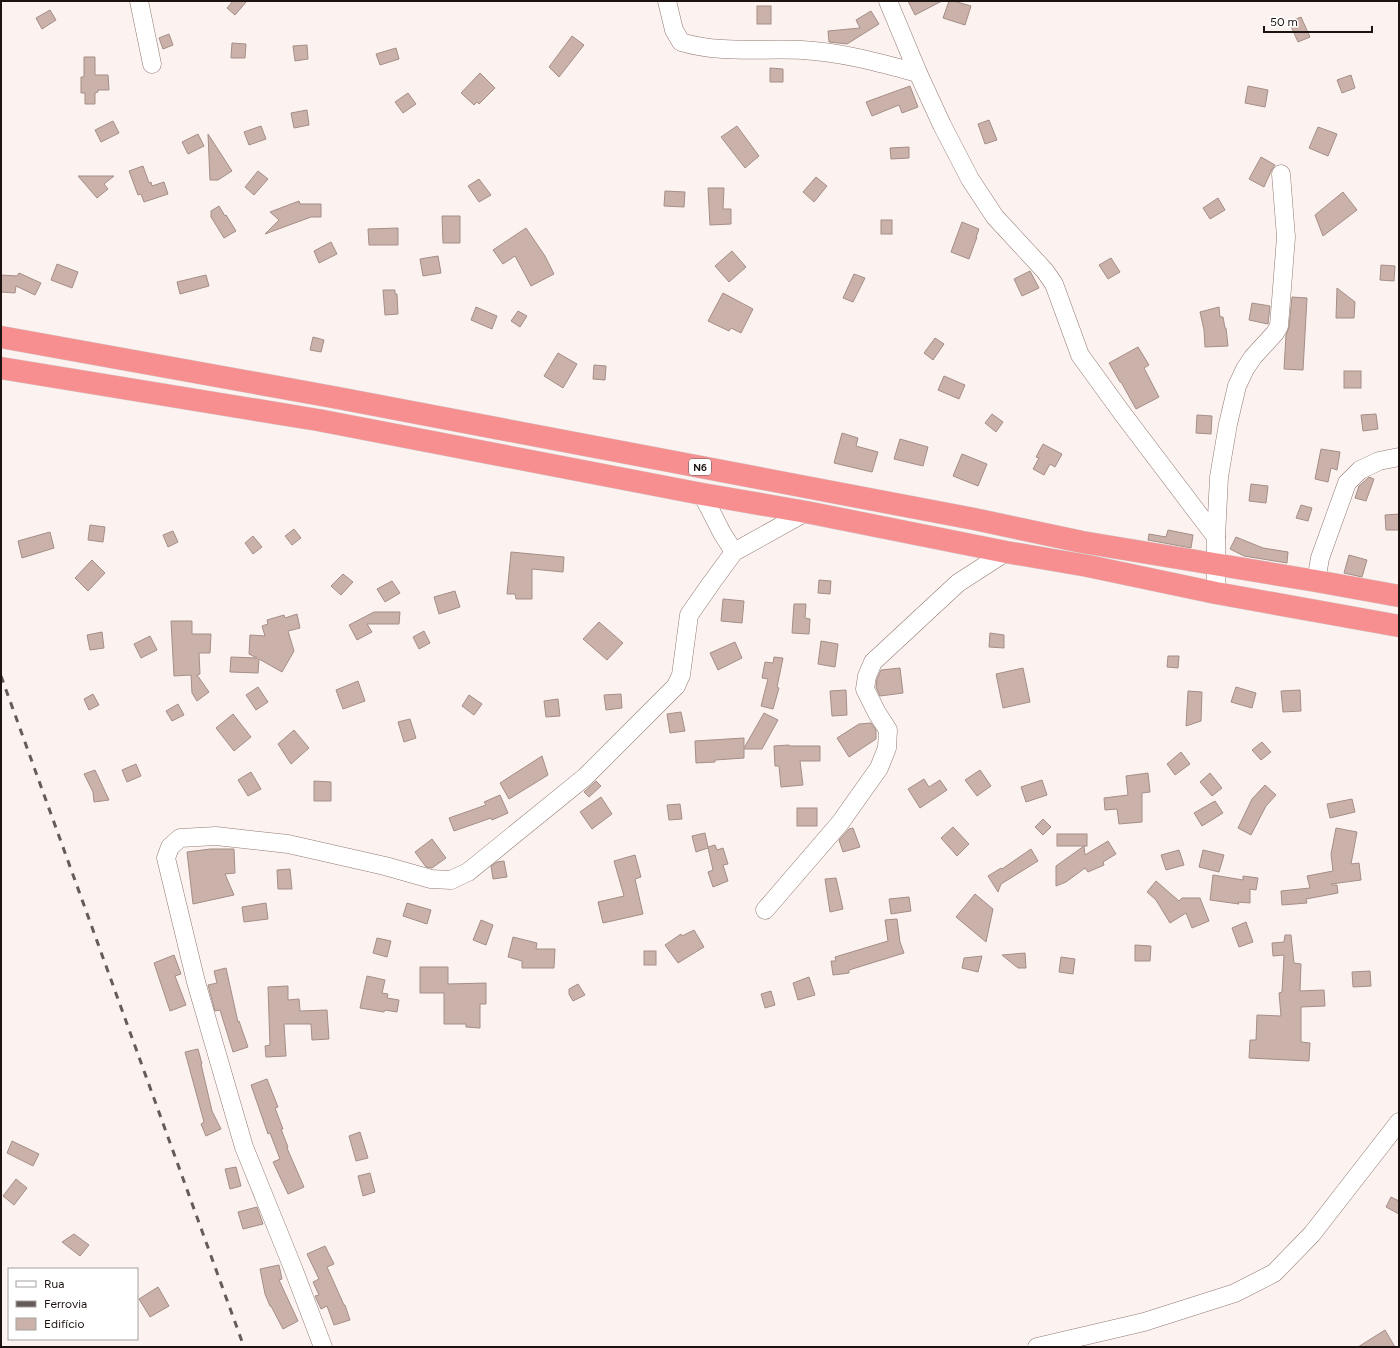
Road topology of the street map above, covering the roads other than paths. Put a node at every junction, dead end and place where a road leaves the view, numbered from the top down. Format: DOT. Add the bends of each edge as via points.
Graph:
graph roads {
  1 [pos="139,1"];
  2 [pos="667,1"];
  3 [pos="888,1"];
  4 [pos="152,64"];
  5 [pos="918,73"];
  6 [pos="1281,174"];
  7 [pos="1,337"];
  8 [pos="1,368"];
  9 [pos="1399,457"];
  10 [pos="702,494"];
  11 [pos="806,512"];
  12 [pos="1216,537"];
  13 [pos="734,552"];
  14 [pos="1006,552"];
  15 [pos="1215,564"];
  16 [pos="1316,580"];
  17 [pos="1216,593"];
  18 [pos="1399,596"];
  19 [pos="1399,626"];
  20 [pos="765,910"];
  21 [pos="1399,1122"];
  22 [pos="323,1347"];
  23 [pos="1037,1347"];
  1 -- 4 [label="street"];
  2 -- 5 [label="street" via="674,30 681,42 691,45 742,51 803,50 864,59"];
  3 -- 5 [label="street"];
  5 -- 12 [label="street" via="970,180 995,217 1054,284 1080,355"];
  6 -- 12 [label="street" via="1286,237 1278,326 1253,358 1237,386 1219,477"];
  7 -- 15 [label="highway, N6" via="338,398 974,519 1082,542"];
  8 -- 10 [label="highway, N6" via="318,420"];
  9 -- 16 [label="street" via="1360,470 1348,482 1320,558"];
  10 -- 11 [label="highway, N6"];
  10 -- 13 [label="street"];
  11 -- 13 [label="street"];
  11 -- 14 [label="highway, N6"];
  12 -- 15 [label="street"];
  13 -- 22 [label="street" via="689,615 681,675 676,686 585,776 468,872 451,880 431,879 288,844 216,836 180,838 170,847 166,858 196,982 244,1147"];
  14 -- 17 [label="highway, N6"];
  14 -- 20 [label="street" via="958,583 873,662 865,689 888,730 887,748 879,768 840,822"];
  15 -- 16 [label="highway, N6"];
  15 -- 17 [label="street"];
  16 -- 18 [label="highway, N6"];
  17 -- 19 [label="highway, N6"];
  21 -- 23 [label="street" via="1312,1234 1274,1273 1235,1293 1144,1322"];
}
